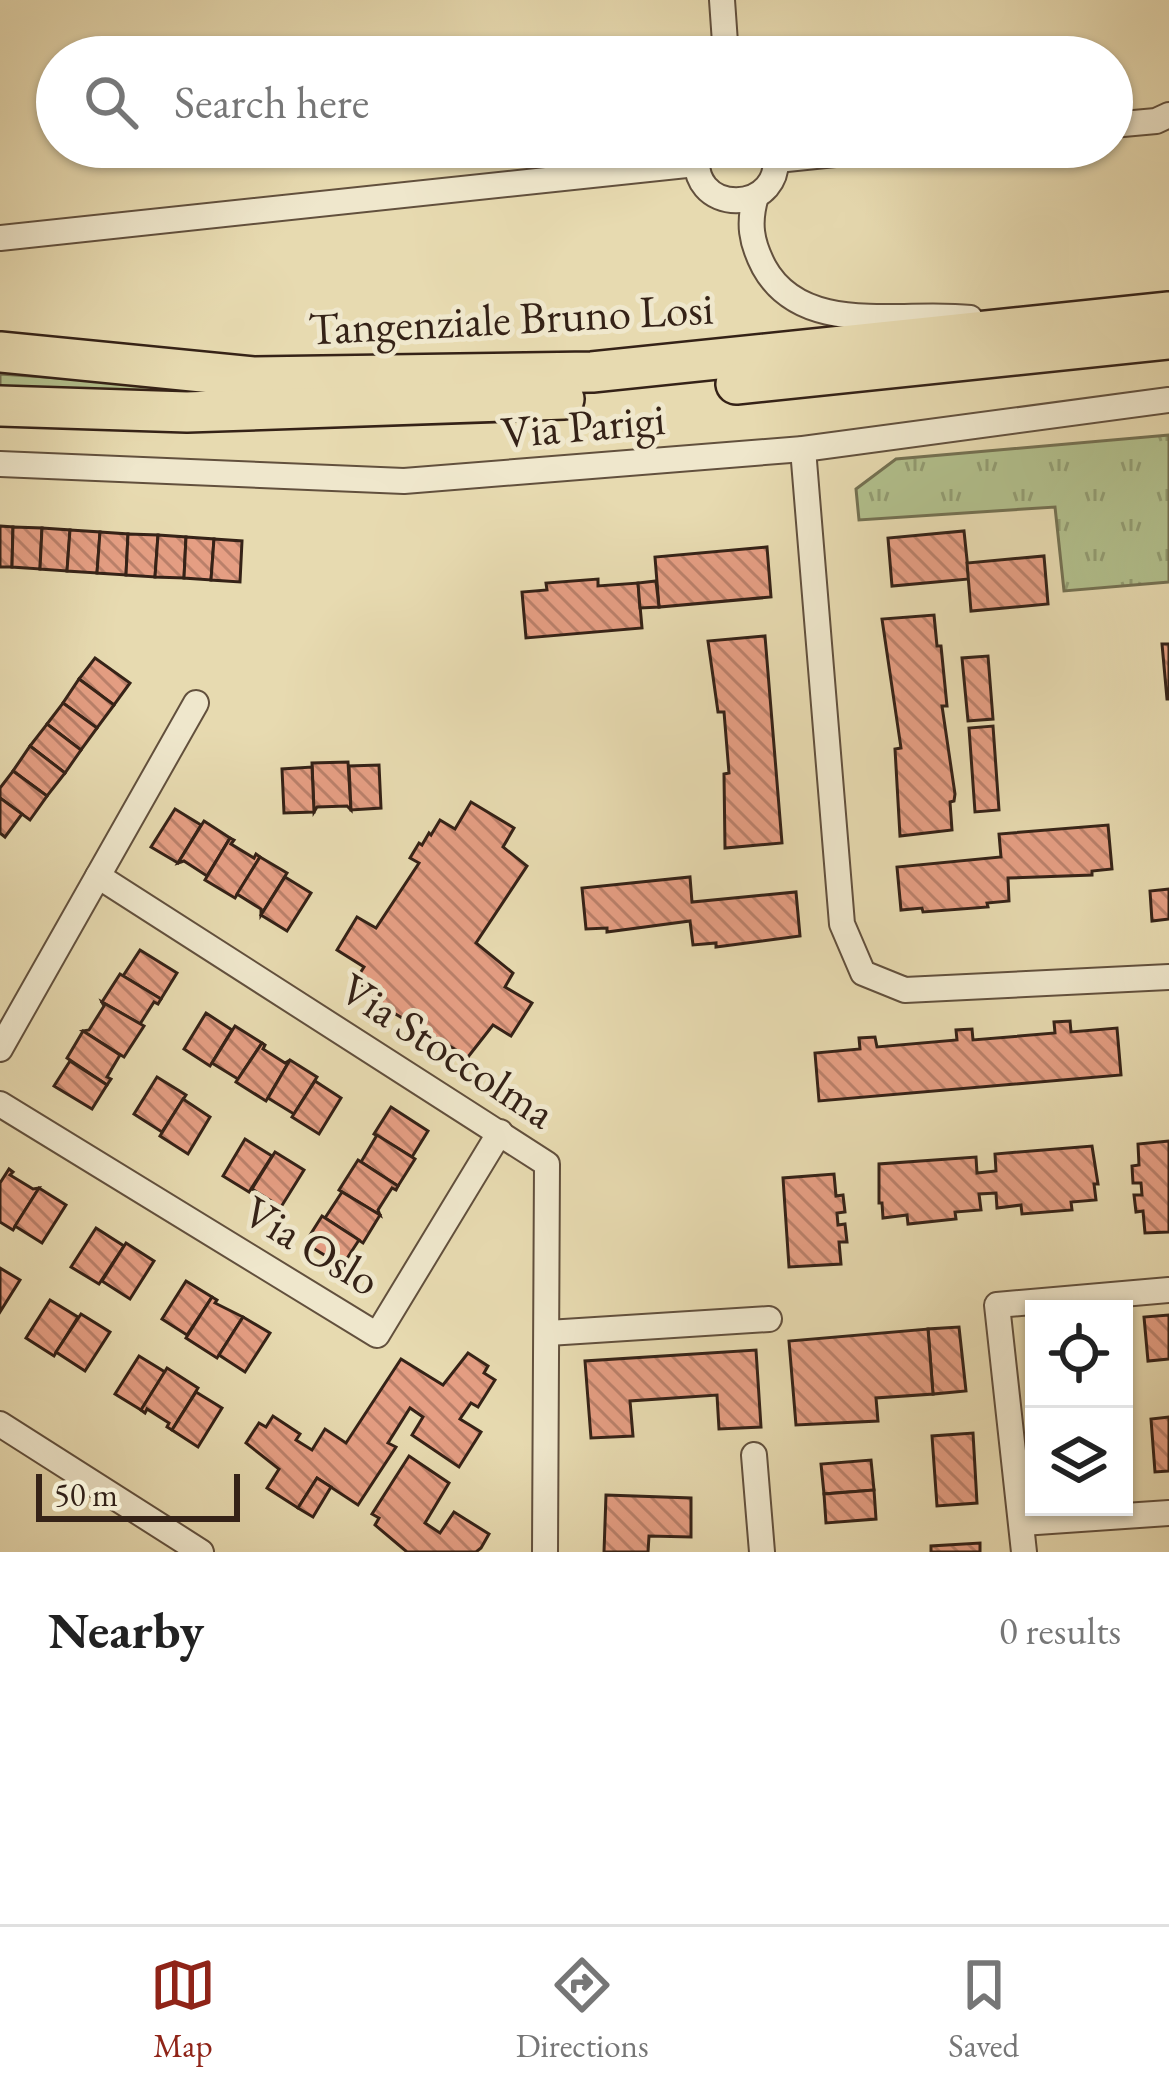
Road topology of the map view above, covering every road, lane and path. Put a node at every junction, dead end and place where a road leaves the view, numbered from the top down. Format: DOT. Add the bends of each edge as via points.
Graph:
graph roads {
  1 [pos="722,0"];
  2 [pos="725,36"];
  3 [pos="1169,116"];
  4 [pos="1133,123"];
  5 [pos="589,168"];
  6 [pos="701,168"];
  7 [pos="772,168"];
  8 [pos="756,196"];
  9 [pos="0,238"];
  10 [pos="1169,312"];
  11 [pos="1014,326"];
  12 [pos="1169,340"];
  13 [pos="0,352"];
  14 [pos="1169,400"];
  15 [pos="0,406"];
  16 [pos="803,449"];
  17 [pos="0,464"];
  18 [pos="196,703"];
  19 [pos="98,876"];
  20 [pos="1169,977"];
  21 [pos="0,1049"];
  22 [pos="0,1104"];
  23 [pos="500,1132"];
  24 [pos="1169,1290"];
  25 [pos="769,1319"];
  26 [pos="548,1333"];
  27 [pos="0,1424"];
  28 [pos="754,1456"];
  29 [pos="1169,1513"];
  30 [pos="1022,1523"];
  31 [pos="201,1552"];
  32 [pos="545,1552"];
  33 [pos="762,1552"];
  34 [pos="1024,1552"];
  1 -- 2 [label="street"];
  3 -- 4 [label="street"];
  5 -- 9 [label="street"];
  6 -- 8 [label="street" via="713,194"];
  7 -- 8 [label="street"];
  8 -- 11 [label="street" via="752,244 783,292 803,305"];
  10 -- 11 [label="main road, Tangenziale Bruno Losi"];
  11 -- 13 [label="main road, Tangenziale Bruno Losi" via="592,372 253,376"];
  12 -- 15 [label="main road, Tangenziale Bruno Losi" via="602,397 187,412"];
  14 -- 16 [label="street, Via Parigi"];
  16 -- 17 [label="street, Via Parigi" via="404,481"];
  16 -- 20 [label="street" via="842,924 863,973 905,990"];
  18 -- 19 [label="street"];
  19 -- 21 [label="street"];
  19 -- 23 [label="street, Via Stoccolma"];
  22 -- 23 [label="street, Via Oslo" via="377,1335"];
  23 -- 26 [label="street, Via Stoccolma" via="547,1164"];
  24 -- 30 [label="street" via="997,1305"];
  25 -- 26 [label="street"];
  26 -- 32 [label="street, Via Stoccolma"];
  27 -- 31 [label="street"];
  28 -- 33 [label="street"];
  29 -- 30 [label="street"];
  30 -- 34 [label="street"];
}
